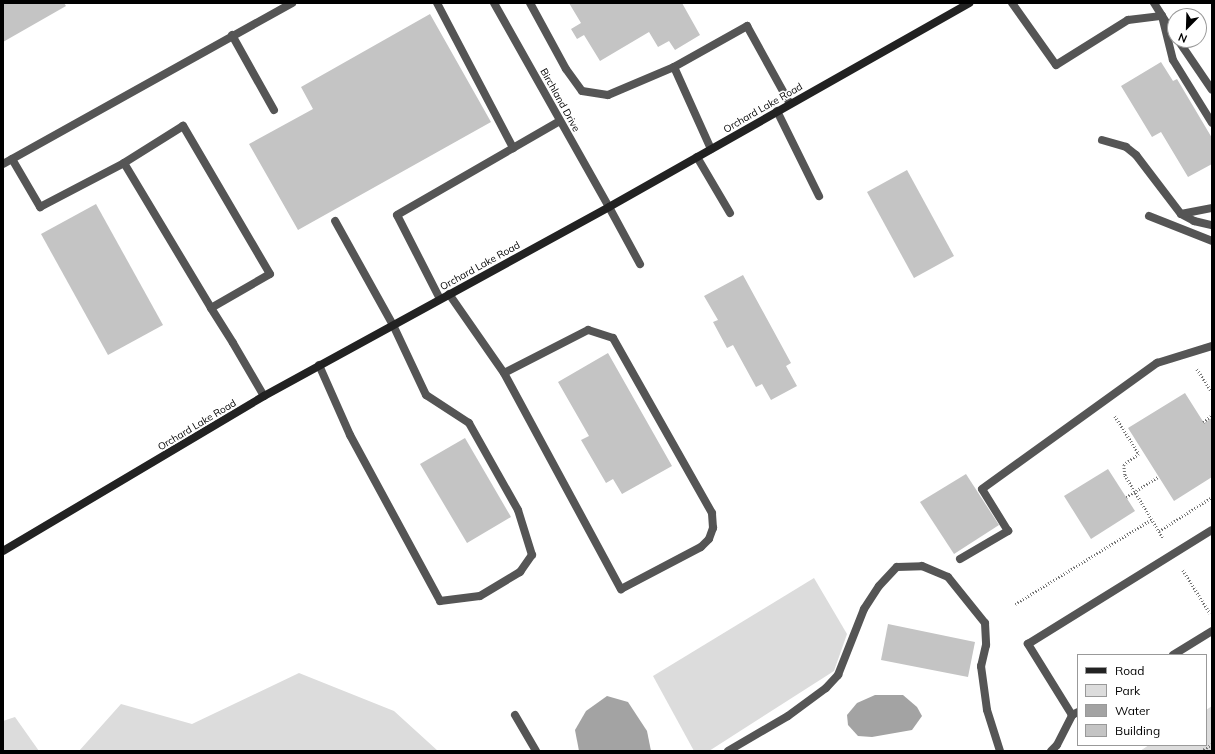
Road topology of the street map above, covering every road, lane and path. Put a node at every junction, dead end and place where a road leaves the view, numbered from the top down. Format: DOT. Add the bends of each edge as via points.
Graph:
graph roads {
  1 [pos="292,3"];
  2 [pos="437,3"];
  3 [pos="494,3"];
  4 [pos="530,3"];
  5 [pos="969,3"];
  6 [pos="1012,3"];
  7 [pos="1154,3"];
  8 [pos="960,5"];
  9 [pos="1162,16"];
  10 [pos="1167,24"];
  11 [pos="232,35"];
  12 [pos="1183,48"];
  13 [pos="674,67"];
  14 [pos="1212,90"];
  15 [pos="790,104"];
  16 [pos="274,110"];
  17 [pos="777,111"];
  18 [pos="560,121"];
  19 [pos="1212,123"];
  20 [pos="1102,140"];
  21 [pos="513,148"];
  22 [pos="711,149"];
  23 [pos="697,157"];
  24 [pos="12,159"];
  25 [pos="124,163"];
  26 [pos="3,164"];
  27 [pos="819,196"];
  28 [pos="609,207"];
  29 [pos="1212,208"];
  30 [pos="730,213"];
  31 [pos="1181,214"];
  32 [pos="1149,216"];
  33 [pos="335,221"];
  34 [pos="1212,225"];
  35 [pos="1212,241"];
  36 [pos="640,264"];
  37 [pos="449,294"];
  38 [pos="440,299"];
  39 [pos="211,308"];
  40 [pos="393,325"];
  41 [pos="1212,346"];
  42 [pos="1186,354"];
  43 [pos="319,365"];
  44 [pos="504,373"];
  45 [pos="1212,392"];
  46 [pos="264,396"];
  47 [pos="1105,401"];
  48 [pos="1212,415"];
  49 [pos="1203,422"];
  50 [pos="1158,477"];
  51 [pos="1135,491"];
  52 [pos="1126,497"];
  53 [pos="1212,497"];
  54 [pos="1152,519"];
  55 [pos="1212,530"];
  56 [pos="1159,531"];
  57 [pos="3,550"];
  58 [pos="1173,554"];
  59 [pos="960,559"];
  60 [pos="1015,604"];
  61 [pos="1212,617"];
  62 [pos="1212,631"];
  63 [pos="1174,654"];
  64 [pos="1075,714"];
  65 [pos="515,715"];
  66 [pos="1212,744"];
  67 [pos="536,751"];
  68 [pos="728,751"];
  69 [pos="1000,751"];
  70 [pos="1051,751"];
  71 [pos="1201,751"];
  1 -- 11 [label="street"];
  2 -- 21 [label="street"];
  3 -- 18 [label="street, Birchland Drive"];
  4 -- 13 [label="street" via="566,69 582,91 608,95"];
  5 -- 8 [label="main road, Orchard Lake Road"];
  6 -- 9 [label="street" via="1056,65 1128,20"];
  7 -- 9 [label="street"];
  8 -- 15 [label="main road, Orchard Lake Road"];
  9 -- 10 [label="street"];
  9 -- 19 [label="street" via="1172,60"];
  11 -- 16 [label="street"];
  11 -- 24 [label="street"];
  12 -- 14 [label="street"];
  13 -- 15 [label="street" via="747,26"];
  13 -- 22 [label="street"];
  15 -- 17 [label="main road, Orchard Lake Road"];
  17 -- 22 [label="main road, Orchard Lake Road"];
  17 -- 27 [label="street"];
  18 -- 21 [label="street"];
  18 -- 28 [label="street, Birchland Drive"];
  20 -- 31 [label="street" via="1126,147 1136,155"];
  21 -- 38 [label="street" via="397,215"];
  22 -- 23 [label="main road, Orchard Lake Road"];
  23 -- 28 [label="main road, Orchard Lake Road"];
  23 -- 30 [label="street"];
  24 -- 25 [label="street" via="40,207"];
  24 -- 26 [label="street"];
  25 -- 39 [label="street"];
  25 -- 39 [label="street" via="183,126 270,274"];
  28 -- 36 [label="street, Birchland Drive"];
  28 -- 37 [label="main road, Orchard Lake Road"];
  29 -- 31 [label="street"];
  31 -- 34 [label="street" via="1194,221"];
  32 -- 35 [label="street"];
  33 -- 40 [label="street"];
  37 -- 38 [label="main road, Orchard Lake Road"];
  37 -- 44 [label="street"];
  38 -- 40 [label="main road, Orchard Lake Road"];
  39 -- 46 [label="street"];
  40 -- 43 [label="main road, Orchard Lake Road"];
  40 -- 43 [label="street" via="426,395 469,423 520,518 532,555 520,572 480,596 440,601 350,435"];
  41 -- 42 [label="street"];
  42 -- 45 [label="path"];
  42 -- 47 [label="street" via="1157,363"];
  43 -- 46 [label="main road, Orchard Lake Road"];
  44 -- 44 [label="street" via="588,330 613,338 712,513 711,533 701,547 621,589"];
  46 -- 57 [label="main road, Orchard Lake Road"];
  47 -- 51 [label="path" via="1140,454 1123,468"];
  47 -- 59 [label="street" via="982,489 1008,531"];
  48 -- 49 [label="path"];
  50 -- 51 [label="path"];
  51 -- 52 [label="path"];
  51 -- 54 [label="path"];
  53 -- 56 [label="path"];
  54 -- 56 [label="path"];
  54 -- 60 [label="path"];
  55 -- 58 [label="street"];
  56 -- 58 [label="path"];
  58 -- 61 [label="path"];
  58 -- 64 [label="street" via="1028,644"];
  62 -- 63 [label="street"];
  64 -- 70 [label="street"];
  65 -- 67 [label="street"];
  66 -- 71 [label="path"];
  68 -- 69 [label="street" via="788,716 826,688 838,675 864,609 879,586 898,567 922,566 948,577 985,623 986,645 981,666 987,710"];
}
